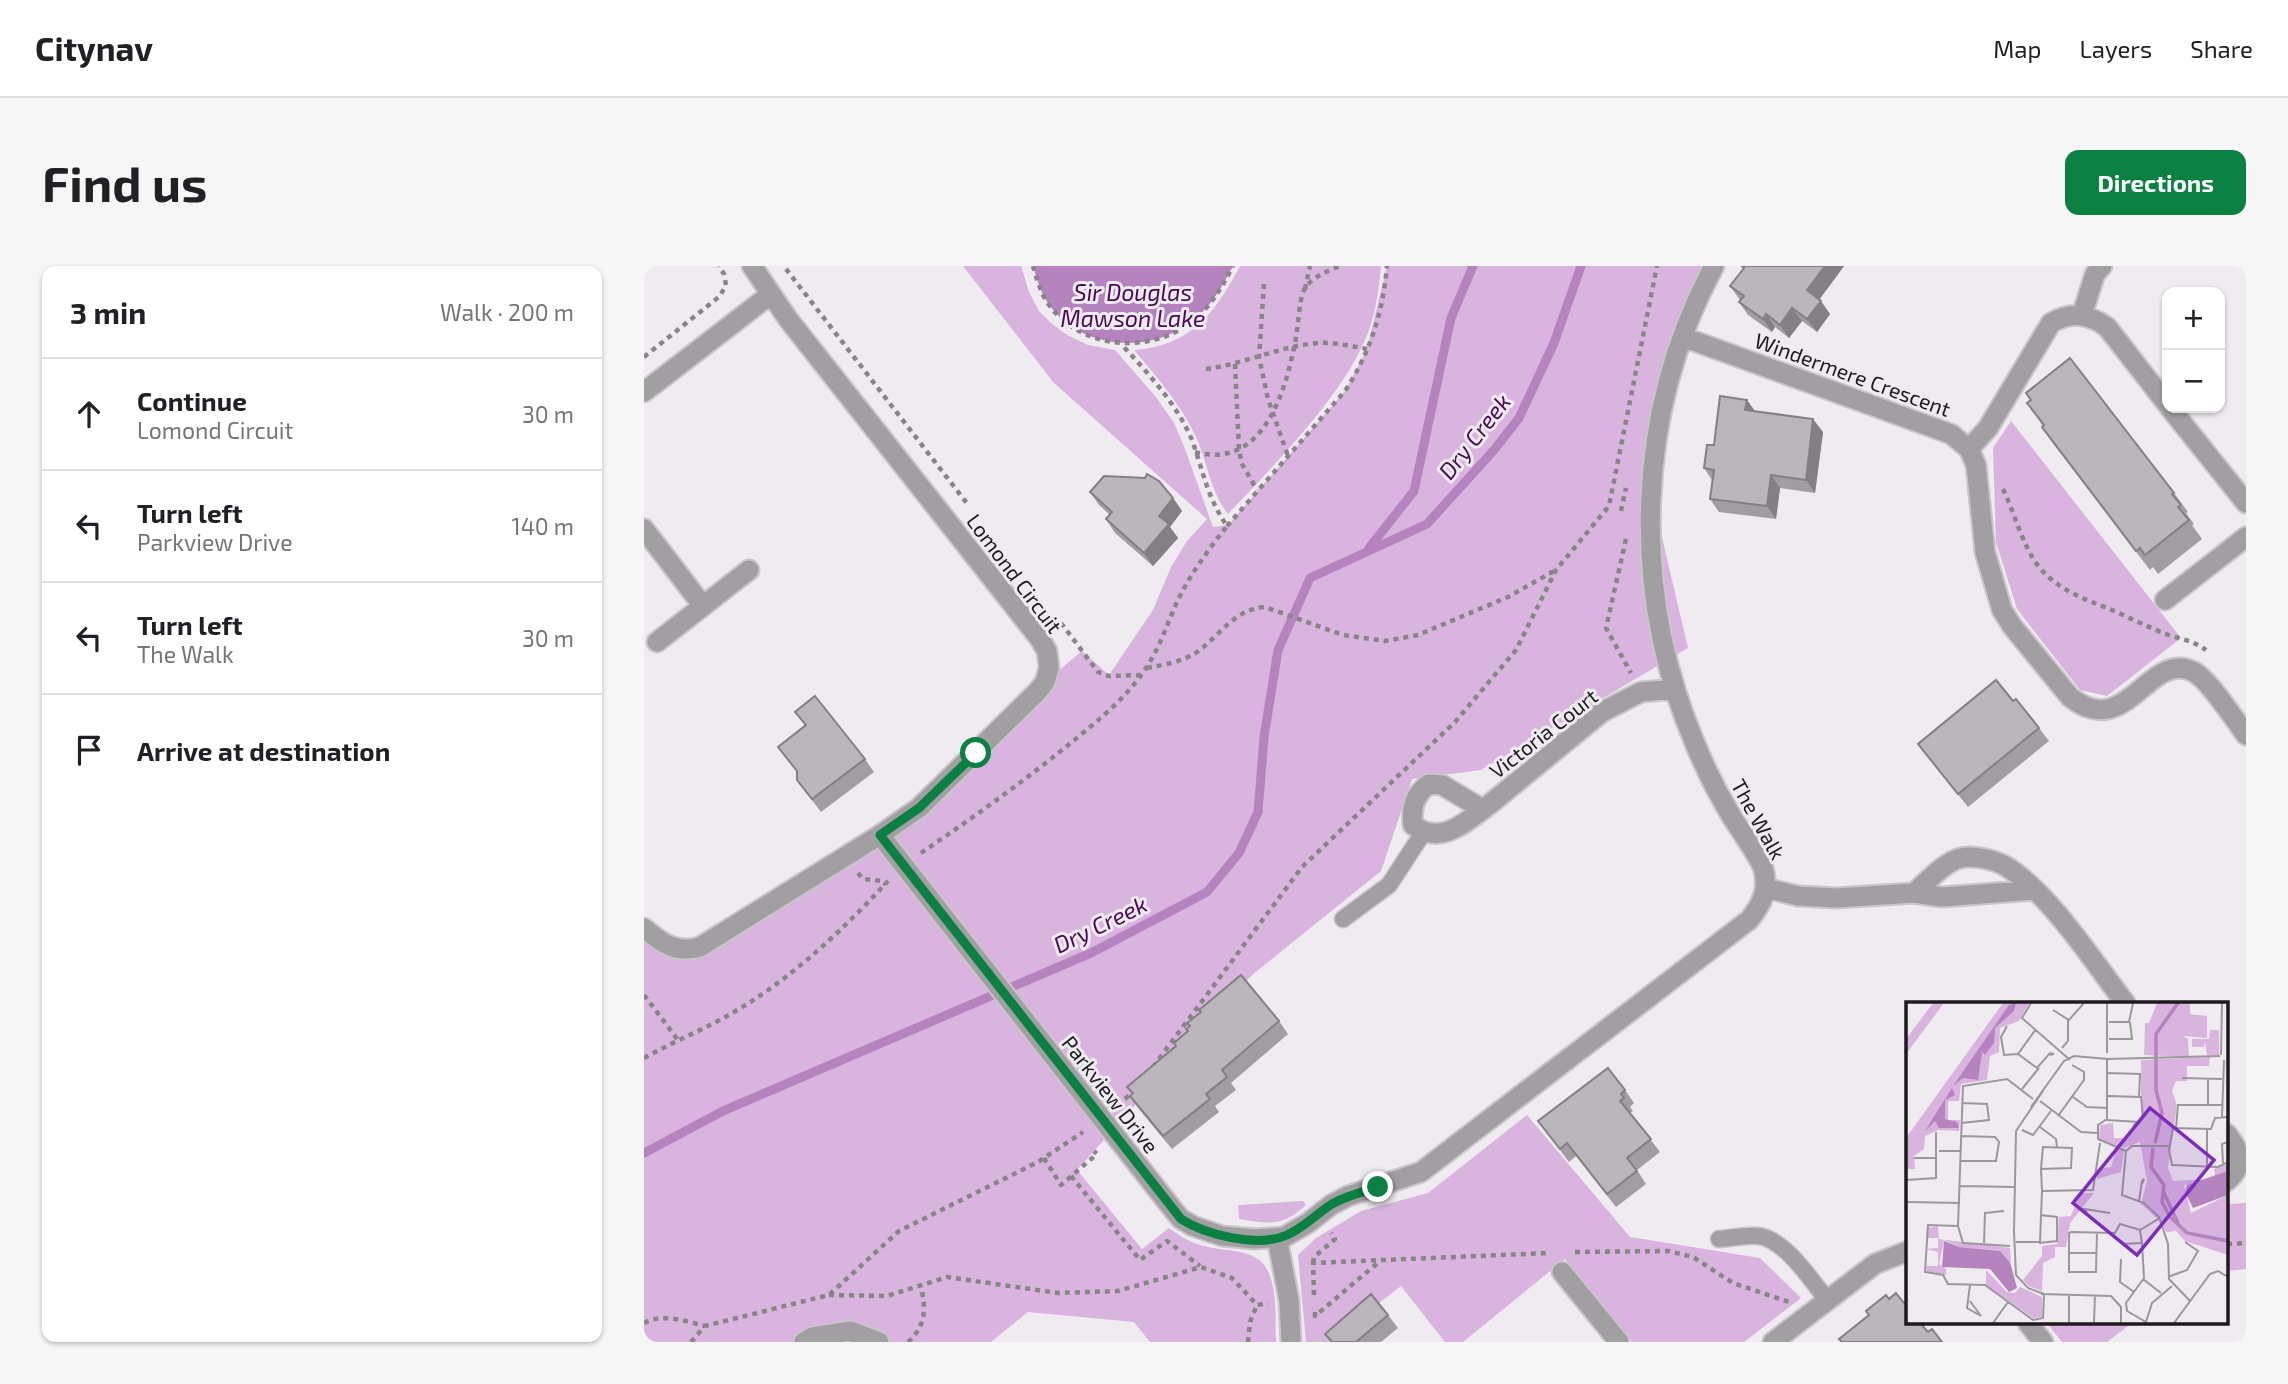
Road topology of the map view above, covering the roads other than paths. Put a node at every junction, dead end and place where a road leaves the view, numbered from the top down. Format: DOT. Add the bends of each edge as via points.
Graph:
graph roads {
  1 [pos="752,266"];
  2 [pos="1714,266"];
  3 [pos="2102,266"];
  4 [pos="771,294"];
  5 [pos="2082,315"];
  6 [pos="1683,337"];
  7 [pos="644,392"];
  8 [pos="2162,397"];
  9 [pos="2175,413"];
  10 [pos="1969,449"];
  11 [pos="2246,503"];
  12 [pos="644,529"];
  13 [pos="2246,537"];
  14 [pos="749,570"];
  15 [pos="2165,600"];
  16 [pos="703,606"];
  17 [pos="657,642"];
  18 [pos="1675,689"];
  19 [pos="2246,735"];
  20 [pos="1482,809"];
  21 [pos="1423,833"];
  22 [pos="880,835"];
  23 [pos="1766,888"];
  24 [pos="2035,890"];
  25 [pos="1914,893"];
  26 [pos="1343,919"];
  27 [pos="644,928"];
  28 [pos="2124,1002"];
  29 [pos="2228,1135"];
  30 [pos="2228,1180"];
  31 [pos="1277,1238"];
  32 [pos="1719,1239"];
  33 [pos="1906,1252"];
  34 [pos="1562,1272"];
  35 [pos="1821,1293"];
  36 [pos="2029,1324"];
  37 [pos="804,1342"];
  38 [pos="879,1342"];
  39 [pos="1291,1342"];
  40 [pos="1619,1342"];
  41 [pos="1773,1342"];
  42 [pos="2043,1342"];
  1 -- 4 [label="street, Lomond Circuit"];
  2 -- 6 [label="street, The Walk"];
  3 -- 5 [label="street"];
  4 -- 7 [label="street"];
  4 -- 22 [label="street, Lomond Circuit" via="1047,651 1045,682 1026,705 919,808"];
  5 -- 8 [label="street" via="2107,327"];
  5 -- 10 [label="street" via="2052,323 1988,428"];
  6 -- 10 [label="street, Windermere Crescent" via="1951,434"];
  6 -- 18 [label="street, The Walk" via="1660,422 1650,512 1660,631"];
  9 -- 11 [label="street"];
  10 -- 19 [label="street" via="1976,465 1985,552 1999,601 2012,626 2070,697 2095,711 2113,709 2169,670 2182,669 2203,680"];
  12 -- 16 [label="street"];
  13 -- 15 [label="street"];
  14 -- 16 [label="street"];
  16 -- 17 [label="street"];
  18 -- 20 [label="street, Victoria Court" via="1641,692 1602,712"];
  18 -- 23 [label="street, The Walk" via="1714,784 1763,867"];
  20 -- 21 [label="street, Victoria Court" via="1450,830 1437,835"];
  20 -- 21 [label="street, Victoria Court" via="1442,785 1429,784 1415,799 1412,811 1413,825"];
  21 -- 26 [label="lane" via="1390,885"];
  22 -- 27 [label="street, Lomond Circuit" via="700,947 668,947"];
  22 -- 31 [label="street, Parkview Drive" via="1181,1219 1222,1236"];
  23 -- 25 [label="street" via="1836,898"];
  23 -- 31 [label="street, The Walk" via="1749,920 1431,1165 1402,1180 1348,1196 1296,1231"];
  24 -- 25 [label="street" via="1942,897"];
  24 -- 25 [label="street" via="2006,866 1962,858"];
  24 -- 28 [label="street"];
  29 -- 30 [label="street" via="2240,1158 2236,1173"];
  31 -- 39 [label="street" via="1289,1300"];
  32 -- 35 [label="lane" via="1759,1236 1773,1241"];
  33 -- 35 [label="street"];
  34 -- 40 [label="street"];
  35 -- 41 [label="street"];
  36 -- 42 [label="street"];
  37 -- 38 [label="street" via="850,1331"];
}
